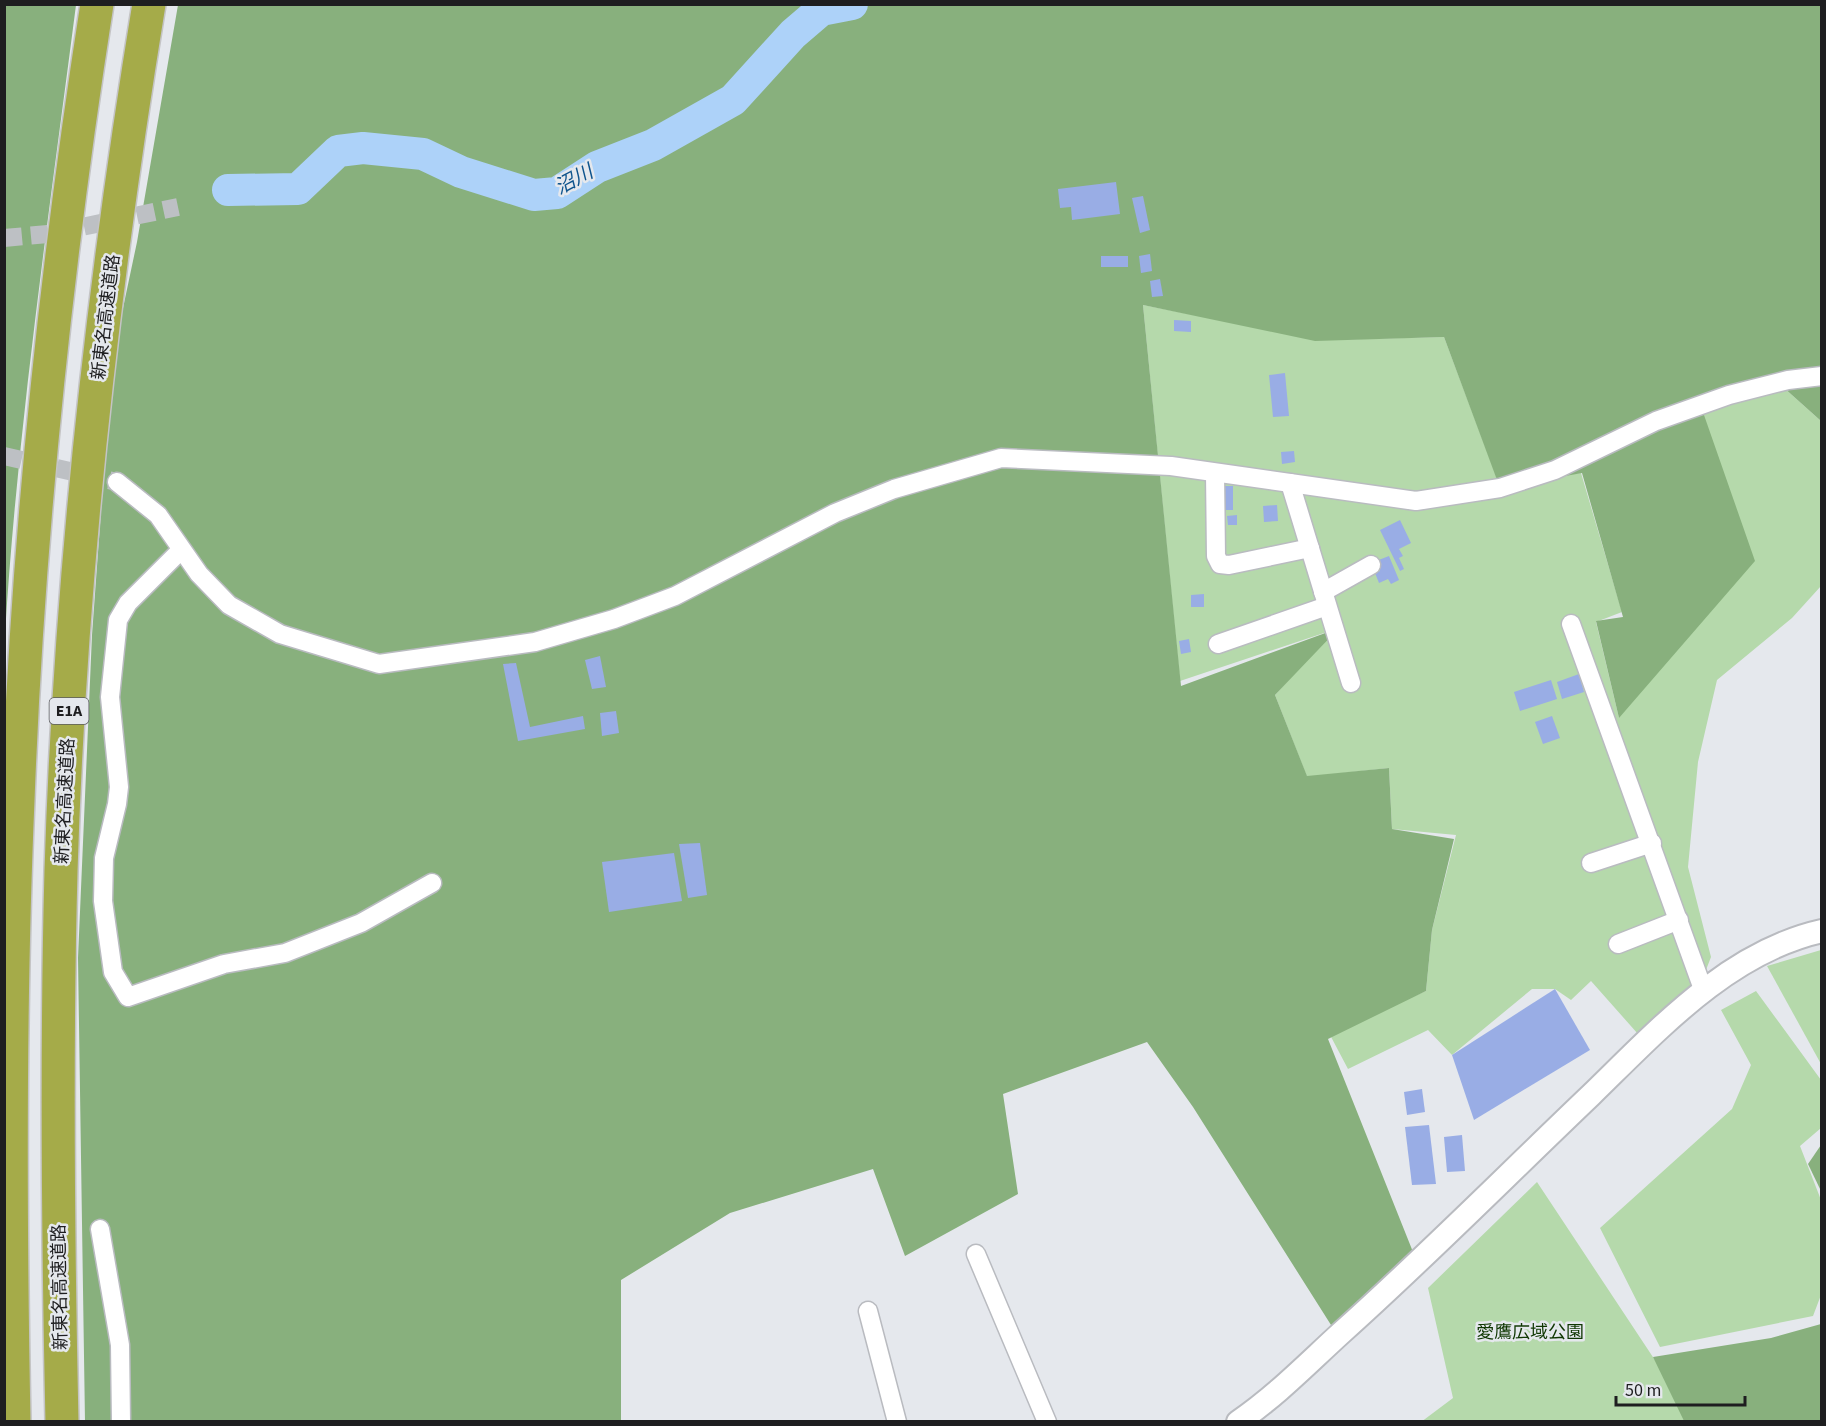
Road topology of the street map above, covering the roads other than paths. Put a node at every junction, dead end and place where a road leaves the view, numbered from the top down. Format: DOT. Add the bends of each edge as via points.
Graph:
graph roads {
  1 [pos="97,4"];
  2 [pos="149,4"];
  3 [pos="1821,376"];
  4 [pos="1215,474"];
  5 [pos="117,482"];
  6 [pos="1290,483"];
  7 [pos="1310,549"];
  8 [pos="181,550"];
  9 [pos="1371,565"];
  10 [pos="1325,599"];
  11 [pos="1571,624"];
  12 [pos="1218,644"];
  13 [pos="1351,683"];
  14 [pos="1652,843"];
  15 [pos="1592,863"];
  16 [pos="432,882"];
  17 [pos="1679,920"];
  18 [pos="1821,931"];
  19 [pos="1618,944"];
  20 [pos="1704,992"];
  21 [pos="100,1229"];
  22 [pos="976,1254"];
  23 [pos="868,1311"];
  24 [pos="14,1422"];
  25 [pos="62,1422"];
  26 [pos="121,1422"];
  27 [pos="897,1422"];
  28 [pos="1047,1422"];
  29 [pos="1238,1422"];
  1 -- 24 [label="highway, E1A" via="56,315 29,598 12,1012 10,1235"];
  2 -- 25 [label="highway, 新東名高速道路 / E1A" via="104,328 70,691 58,1057"];
  3 -- 6 [label="street" via="1729,395 1656,421 1555,470 1500,488 1416,501"];
  4 -- 6 [label="street"];
  4 -- 7 [label="street" via="1216,556 1220,564 1229,566"];
  4 -- 8 [label="street" via="1171,466 1001,458 894,489 835,513 675,596 614,619 535,642 379,664 280,634 243,615 229,605"];
  5 -- 8 [label="street" via="158,515"];
  6 -- 7 [label="street"];
  7 -- 10 [label="street"];
  8 -- 16 [label="street" via="128,603 118,620 110,698 119,787 104,858 103,902 113,972 128,997 224,964 285,953 361,923"];
  9 -- 10 [label="street"];
  10 -- 12 [label="street"];
  10 -- 13 [label="street"];
  11 -- 14 [label="street"];
  14 -- 15 [label="street"];
  14 -- 17 [label="street"];
  17 -- 19 [label="street"];
  17 -- 20 [label="street"];
  18 -- 20 [label="street" via="1760,953"];
  20 -- 29 [label="street" via="1662,1026 1268,1401"];
  21 -- 26 [label="street" via="120,1345"];
  22 -- 28 [label="street"];
  23 -- 27 [label="street"];
}
